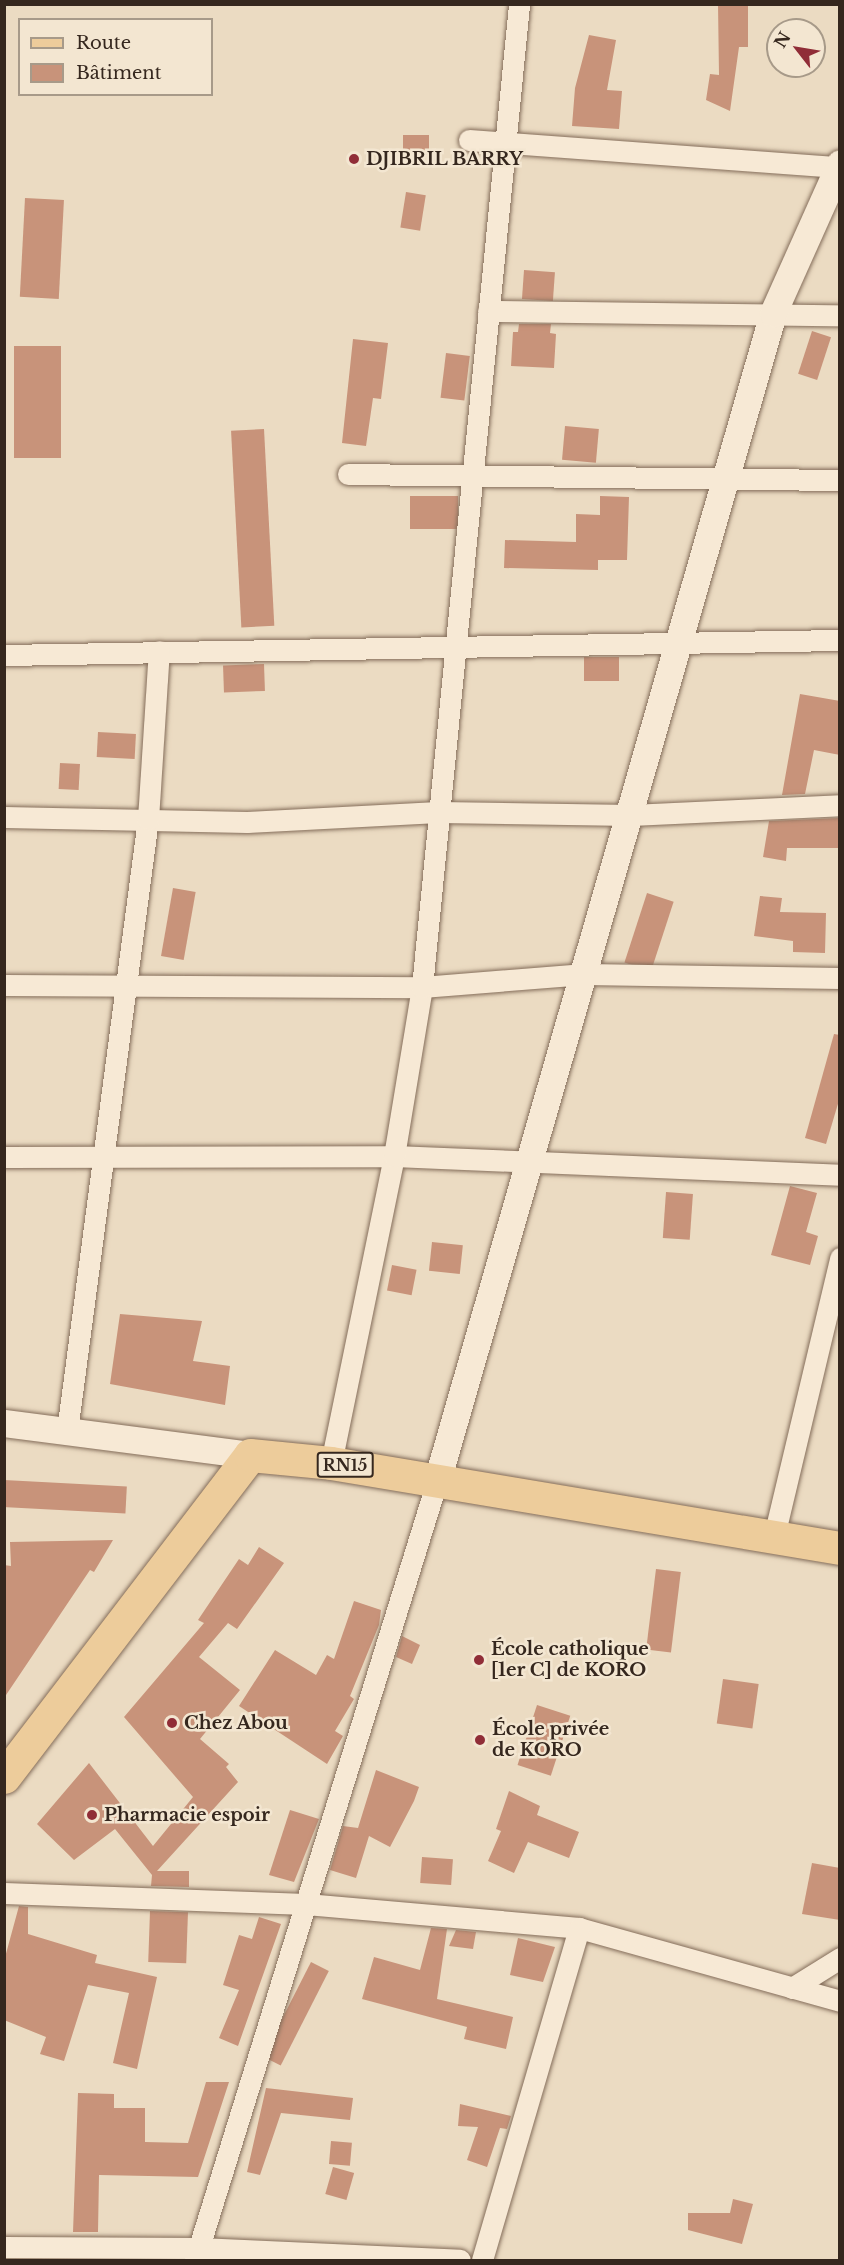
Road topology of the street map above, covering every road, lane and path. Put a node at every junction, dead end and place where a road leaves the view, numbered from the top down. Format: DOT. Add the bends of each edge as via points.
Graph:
graph roads {
  1 [pos="519,4"];
  2 [pos="469,140"];
  3 [pos="505,142"];
  4 [pos="839,165"];
  5 [pos="488,311"];
  6 [pos="773,313"];
  7 [pos="840,315"];
  8 [pos="471,473"];
  9 [pos="348,474"];
  10 [pos="724,478"];
  11 [pos="840,480"];
  12 [pos="682,640"];
  13 [pos="840,640"];
  14 [pos="456,650"];
  15 [pos="159,651"];
  16 [pos="4,656"];
  17 [pos="840,805"];
  18 [pos="438,812"];
  19 [pos="631,815"];
  20 [pos="4,817"];
  21 [pos="148,819"];
  22 [pos="584,974"];
  23 [pos="840,978"];
  24 [pos="4,985"];
  25 [pos="422,987"];
  26 [pos="121,989"];
  27 [pos="394,1156"];
  28 [pos="4,1157"];
  29 [pos="103,1159"];
  30 [pos="527,1160"];
  31 [pos="840,1175"];
  32 [pos="840,1258"];
  33 [pos="4,1423"];
  34 [pos="67,1431"];
  35 [pos="250,1455"];
  36 [pos="331,1463"];
  37 [pos="437,1481"];
  38 [pos="774,1536"];
  39 [pos="840,1548"];
  40 [pos="4,1777"];
  41 [pos="4,1893"];
  42 [pos="306,1904"];
  43 [pos="579,1928"];
  44 [pos="840,1959"];
  45 [pos="792,1988"];
  46 [pos="840,2001"];
  47 [pos="4,2247"];
  48 [pos="197,2254"];
  49 [pos="460,2260"];
  50 [pos="482,2260"];
  1 -- 3 [label="street"];
  2 -- 3 [label="street"];
  3 -- 4 [label="street"];
  3 -- 5 [label="street"];
  4 -- 6 [label="street"];
  5 -- 6 [label="street"];
  5 -- 8 [label="street"];
  6 -- 7 [label="street"];
  6 -- 10 [label="street"];
  8 -- 9 [label="street"];
  8 -- 10 [label="street"];
  8 -- 14 [label="street"];
  10 -- 11 [label="street"];
  10 -- 12 [label="street"];
  12 -- 13 [label="street"];
  12 -- 14 [label="street"];
  12 -- 19 [label="street"];
  14 -- 15 [label="street"];
  14 -- 18 [label="street"];
  15 -- 16 [label="street"];
  15 -- 21 [label="street"];
  17 -- 19 [label="street"];
  18 -- 19 [label="street"];
  18 -- 21 [label="street" via="247,822"];
  18 -- 25 [label="street"];
  19 -- 22 [label="street"];
  20 -- 21 [label="street"];
  21 -- 26 [label="street"];
  22 -- 23 [label="street"];
  22 -- 25 [label="street"];
  22 -- 30 [label="street"];
  24 -- 26 [label="street"];
  25 -- 26 [label="street"];
  25 -- 27 [label="street"];
  26 -- 29 [label="street"];
  27 -- 29 [label="street"];
  27 -- 30 [label="street"];
  27 -- 36 [label="street"];
  28 -- 29 [label="street"];
  29 -- 34 [label="street"];
  30 -- 31 [label="street"];
  30 -- 37 [label="street"];
  32 -- 38 [label="street"];
  33 -- 34 [label="street"];
  34 -- 35 [label="street"];
  35 -- 36 [label="main road, RN15"];
  35 -- 40 [label="main road"];
  36 -- 37 [label="main road, RN15"];
  37 -- 38 [label="main road, RN15"];
  37 -- 42 [label="street"];
  38 -- 39 [label="main road, RN15"];
  41 -- 42 [label="street"];
  42 -- 43 [label="street"];
  42 -- 48 [label="street"];
  43 -- 45 [label="street"];
  43 -- 50 [label="street"];
  44 -- 45 [label="street"];
  45 -- 46 [label="street"];
  47 -- 48 [label="street"];
  48 -- 49 [label="street"];
}
